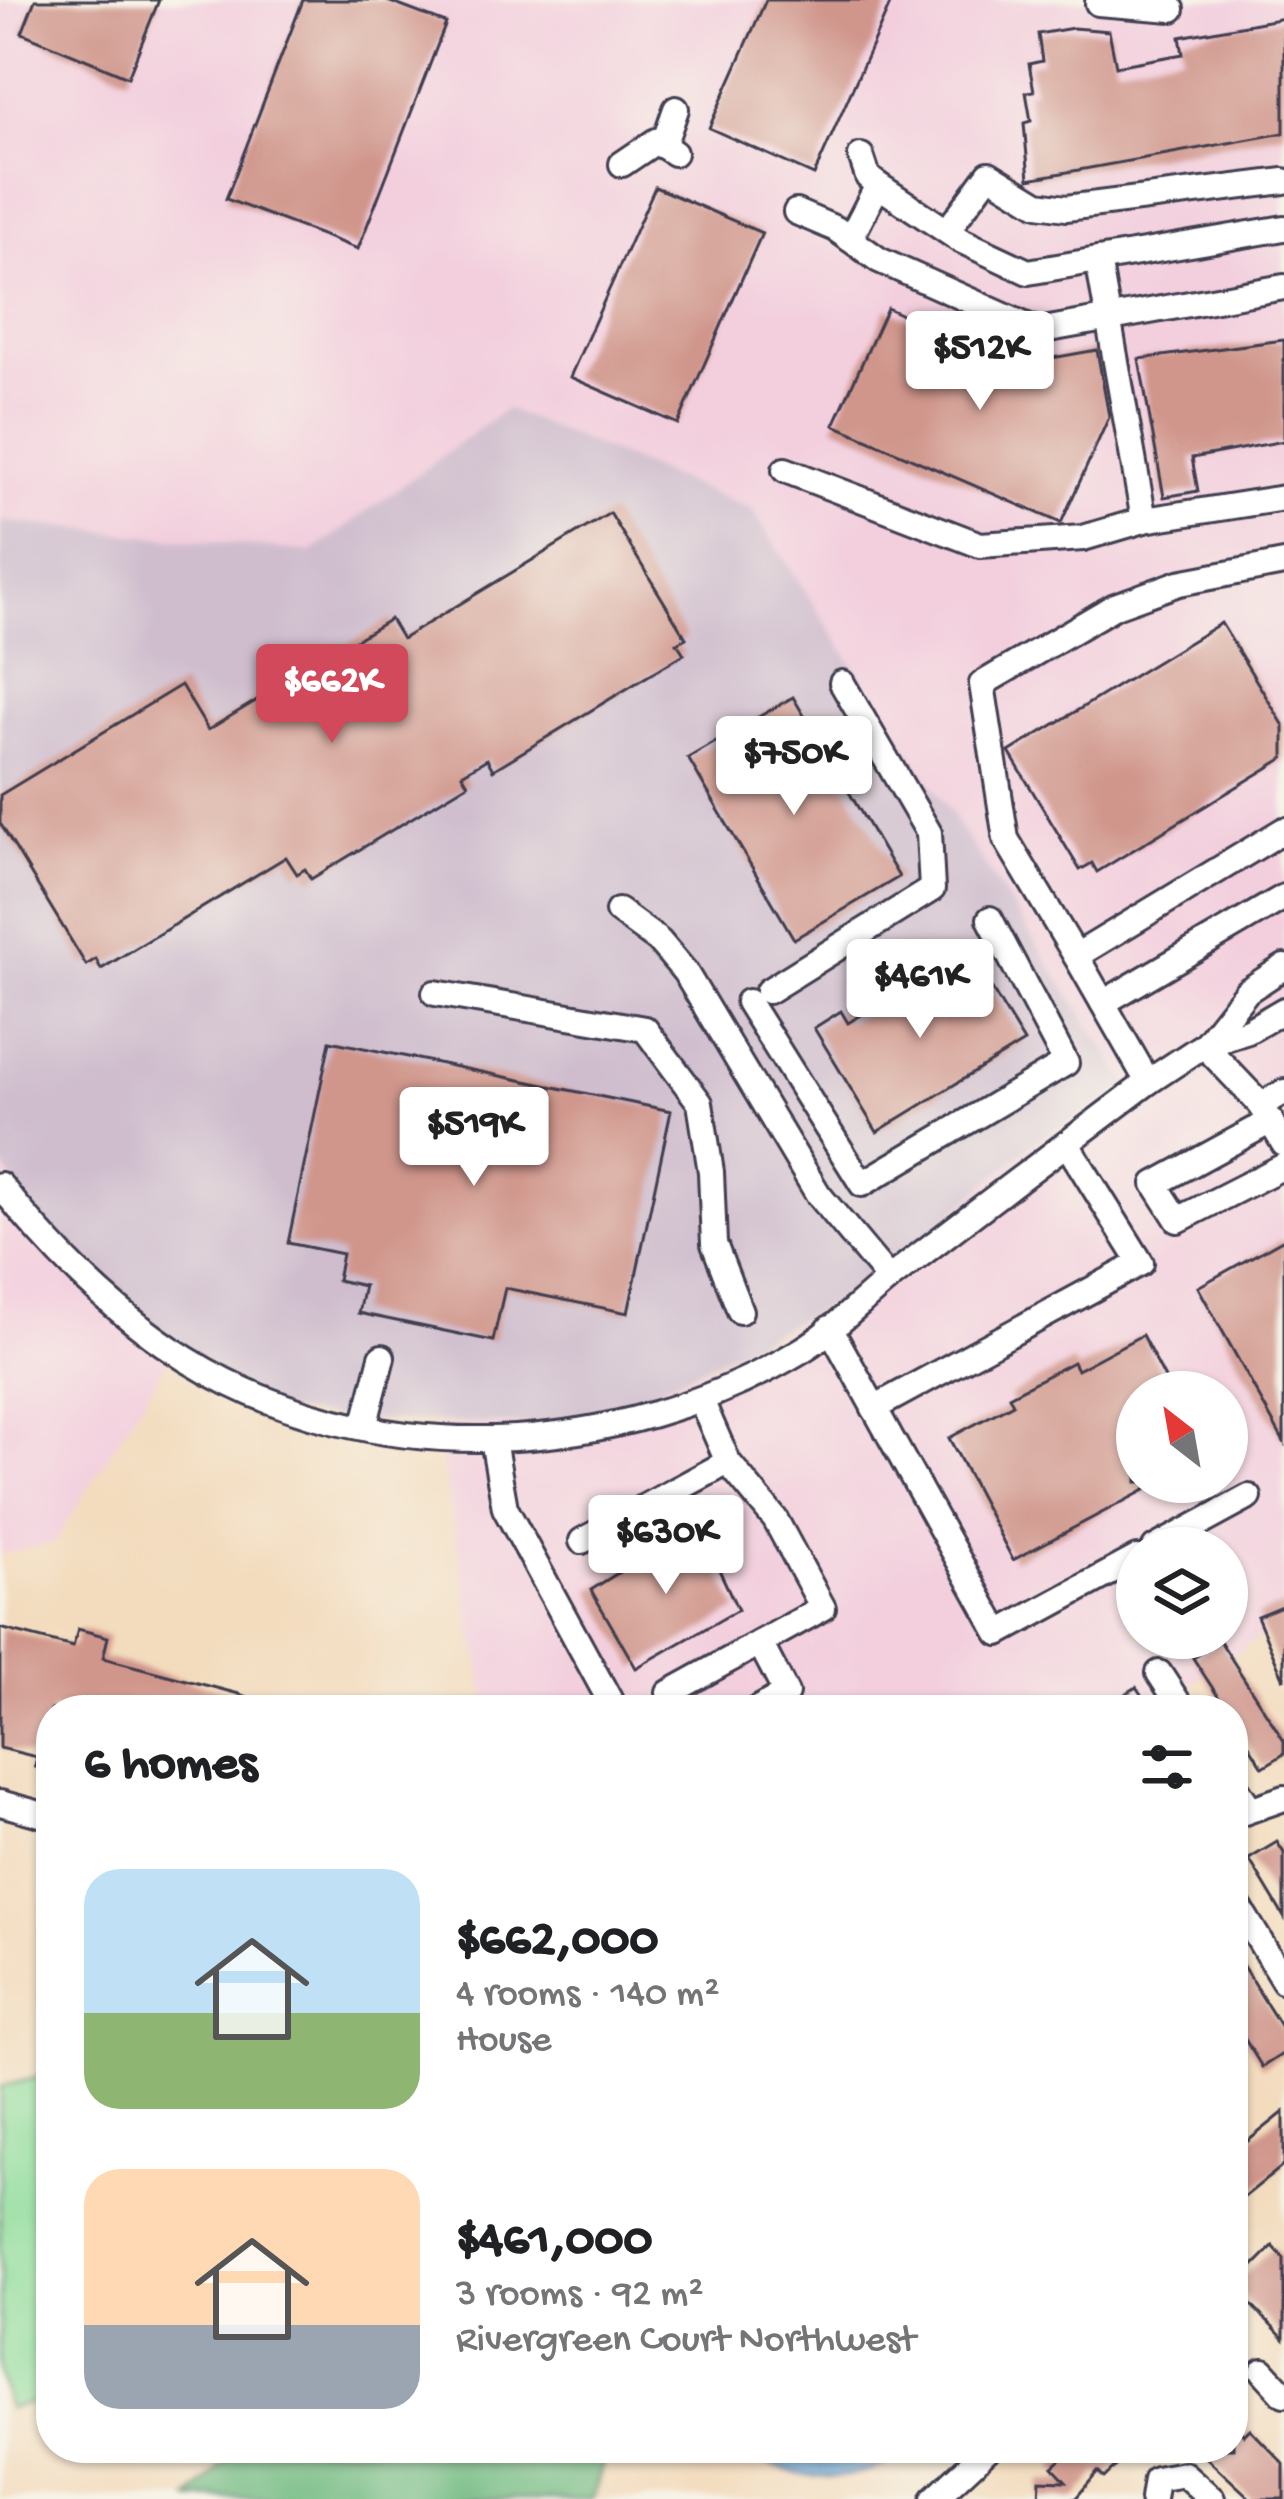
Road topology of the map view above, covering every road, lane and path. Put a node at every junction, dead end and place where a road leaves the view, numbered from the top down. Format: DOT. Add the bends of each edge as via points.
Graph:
graph roads {
  1 [pos="1098,3"];
  2 [pos="1172,9"];
  3 [pos="676,109"];
  4 [pos="861,156"];
  5 [pos="622,164"];
  6 [pos="1284,181"];
  7 [pos="878,184"];
  8 [pos="796,212"];
  9 [pos="1284,228"];
  10 [pos="947,232"];
  11 [pos="850,239"];
  12 [pos="1098,260"];
  13 [pos="1284,287"];
  14 [pos="1108,319"];
  15 [pos="784,470"];
  16 [pos="1284,498"];
  17 [pos="1144,520"];
  18 [pos="1284,563"];
  19 [pos="842,682"];
  20 [pos="1284,830"];
  21 [pos="1284,897"];
  22 [pos="618,911"];
  23 [pos="990,919"];
  24 [pos="1076,956"];
  25 [pos="1284,968"];
  26 [pos="434,993"];
  27 [pos="1103,1003"];
  28 [pos="1284,1010"];
  29 [pos="1204,1045"];
  30 [pos="1148,1082"];
  31 [pos="1272,1106"];
  32 [pos="1067,1144"];
  33 [pos="1284,1144"];
  34 [pos="1284,1166"];
  35 [pos="0,1186"];
  36 [pos="889,1279"];
  37 [pos="740,1311"];
  38 [pos="830,1328"];
  39 [pos="382,1357"];
  40 [pos="701,1400"];
  41 [pos="874,1408"];
  42 [pos="364,1427"];
  43 [pos="493,1440"];
  44 [pos="728,1462"];
  45 [pos="1249,1497"];
  46 [pos="1194,1527"];
  47 [pos="582,1541"];
  48 [pos="1116,1569"];
  49 [pos="760,1643"];
  50 [pos="1159,1673"];
  51 [pos="607,1695"];
  52 [pos="670,1695"];
  53 [pos="782,1695"];
  54 [pos="1174,1695"];
  55 [pos="1284,1798"];
  56 [pos="0,1803"];
  57 [pos="1248,1809"];
  58 [pos="36,1813"];
  59 [pos="1248,1922"];
  60 [pos="1284,1981"];
  61 [pos="1263,2371"];
  62 [pos="1284,2394"];
  63 [pos="973,2463"];
  64 [pos="934,2499"];
  65 [pos="1153,2499"];
  66 [pos="1212,2499"];
  1 -- 2 [label="street"];
  3 -- 5 [label="street" via="668,149 656,142"];
  4 -- 7 [label="street"];
  6 -- 10 [label="street" via="1066,208 1038,204 989,174"];
  7 -- 10 [label="street"];
  7 -- 11 [label="street"];
  8 -- 11 [label="street"];
  9 -- 12 [label="street"];
  10 -- 12 [label="street" via="1028,272"];
  11 -- 14 [label="street" via="879,260 1038,331"];
  12 -- 14 [label="street"];
  13 -- 14 [label="street"];
  14 -- 17 [label="street"];
  15 -- 17 [label="street" via="980,545 1083,538"];
  16 -- 17 [label="street"];
  18 -- 24 [label="street" via="1180,583 1115,606 982,684 1006,839"];
  19 -- 23 [label="street" via="928,833 932,889 758,996 862,1184 1066,1064"];
  20 -- 24 [label="street"];
  21 -- 27 [label="street"];
  22 -- 36 [label="street" via="686,973 818,1194"];
  24 -- 27 [label="street"];
  25 -- 29 [label="street" via="1247,991"];
  26 -- 37 [label="street" via="645,1029 700,1103 714,1244"];
  27 -- 30 [label="street"];
  28 -- 29 [label="street"];
  29 -- 30 [label="street"];
  29 -- 31 [label="street"];
  30 -- 32 [label="street"];
  31 -- 33 [label="street"];
  31 -- 34 [label="street" via="1155,1184 1178,1220"];
  32 -- 36 [label="street"];
  32 -- 41 [label="street" via="1141,1262"];
  35 -- 42 [label="street" via="93,1290 186,1359 276,1403"];
  36 -- 38 [label="street"];
  38 -- 40 [label="street"];
  38 -- 41 [label="street"];
  39 -- 42 [label="street"];
  40 -- 43 [label="street" via="606,1427"];
  40 -- 44 [label="street"];
  41 -- 48 [label="street" via="999,1633"];
  42 -- 43 [label="street"];
  43 -- 51 [label="street" via="505,1508"];
  44 -- 47 [label="street"];
  44 -- 49 [label="street" via="775,1519 824,1608"];
  45 -- 46 [label="street"];
  49 -- 52 [label="street"];
  49 -- 53 [label="street"];
  50 -- 54 [label="street"];
  55 -- 57 [label="street"];
  56 -- 58 [label="street"];
  59 -- 60 [label="street"];
  61 -- 62 [label="street"];
  63 -- 64 [label="street"];
  65 -- 66 [label="street" via="1156,2479 1184,2474"];
}
